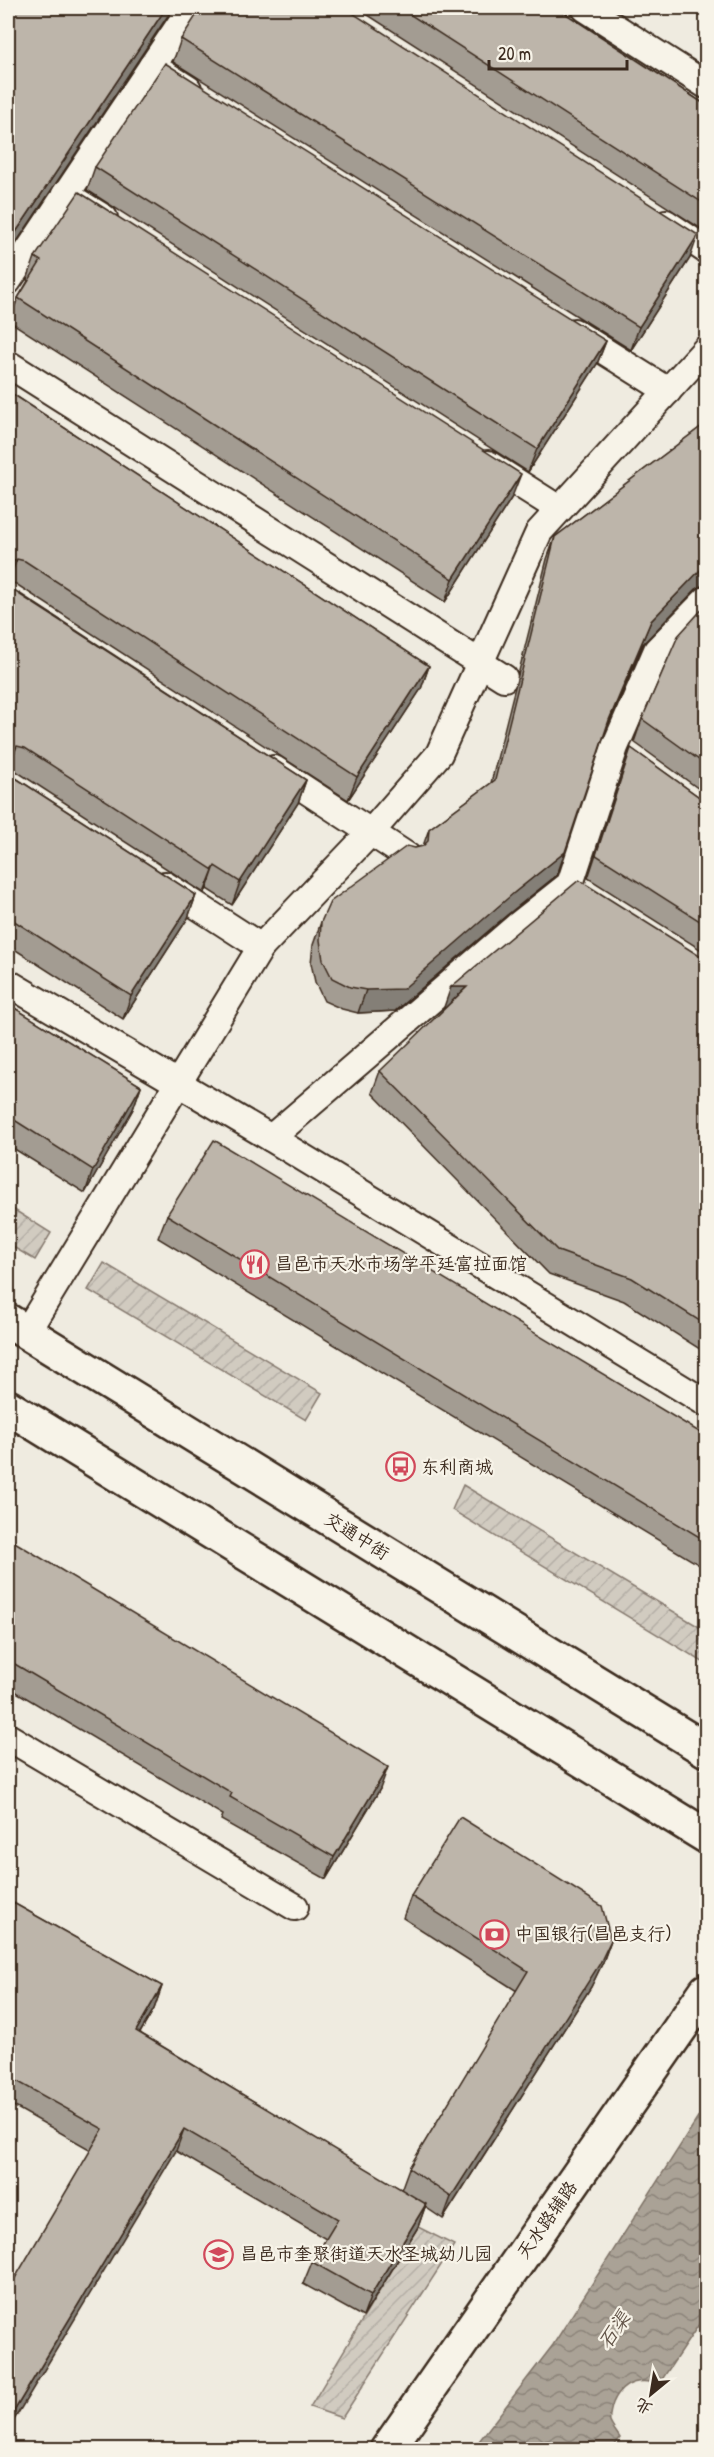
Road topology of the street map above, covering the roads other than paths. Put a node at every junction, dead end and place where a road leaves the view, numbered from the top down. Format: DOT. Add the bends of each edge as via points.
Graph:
graph roads {
  1 [pos="191,8"];
  2 [pos="585,8"];
  3 [pos="152,66"];
  4 [pos="706,85"];
  5 [pos="213,104"];
  6 [pos="66,194"];
  7 [pos="647,211"];
  8 [pos="126,232"];
  9 [pos="706,250"];
  10 [pos="8,281"];
  11 [pos="556,321"];
  12 [pos="706,349"];
  13 [pos="8,364"];
  14 [pos="668,391"];
  15 [pos="468,452"];
  16 [pos="559,510"];
  17 [pos="704,608"];
  18 [pos="480,663"];
  19 [pos="504,678"];
  20 [pos="253,756"];
  21 [pos="371,832"];
  22 [pos="407,856"];
  23 [pos="144,872"];
  24 [pos="261,947"];
  25 [pos="8,983"];
  26 [pos="178,1085"];
  27 [pos="271,1138"];
  28 [pos="17,1327"];
  29 [pos="706,1403"];
  30 [pos="8,1407"];
  31 [pos="8,1740"];
  32 [pos="706,1750"];
  33 [pos="706,1836"];
  34 [pos="295,1907"];
  35 [pos="706,1991"];
  36 [pos="387,2450"];
  1 -- 3 [label="lane"];
  2 -- 4 [label="lane"];
  3 -- 5 [label="lane"];
  3 -- 6 [label="lane"];
  6 -- 8 [label="lane"];
  6 -- 10 [label="lane"];
  7 -- 9 [label="lane"];
  11 -- 14 [label="lane"];
  12 -- 14 [label="lane"];
  13 -- 18 [label="lane"];
  14 -- 16 [label="lane"];
  15 -- 16 [label="lane"];
  16 -- 18 [label="lane" via="539,532"];
  17 -- 27 [label="lane" via="657,650 580,890 512,923"];
  18 -- 19 [label="lane"];
  18 -- 21 [label="lane" via="439,754"];
  20 -- 21 [label="lane"];
  21 -- 22 [label="lane"];
  21 -- 24 [label="lane"];
  23 -- 24 [label="lane"];
  24 -- 26 [label="lane"];
  25 -- 26 [label="lane"];
  26 -- 27 [label="lane"];
  26 -- 28 [label="lane"];
  27 -- 29 [label="lane"];
  28 -- 32 [label="main road, 交通中街"];
  30 -- 33 [label="main road"];
  31 -- 34 [label="lane"];
  35 -- 36 [label="main road, 天水路辅路"];
}
